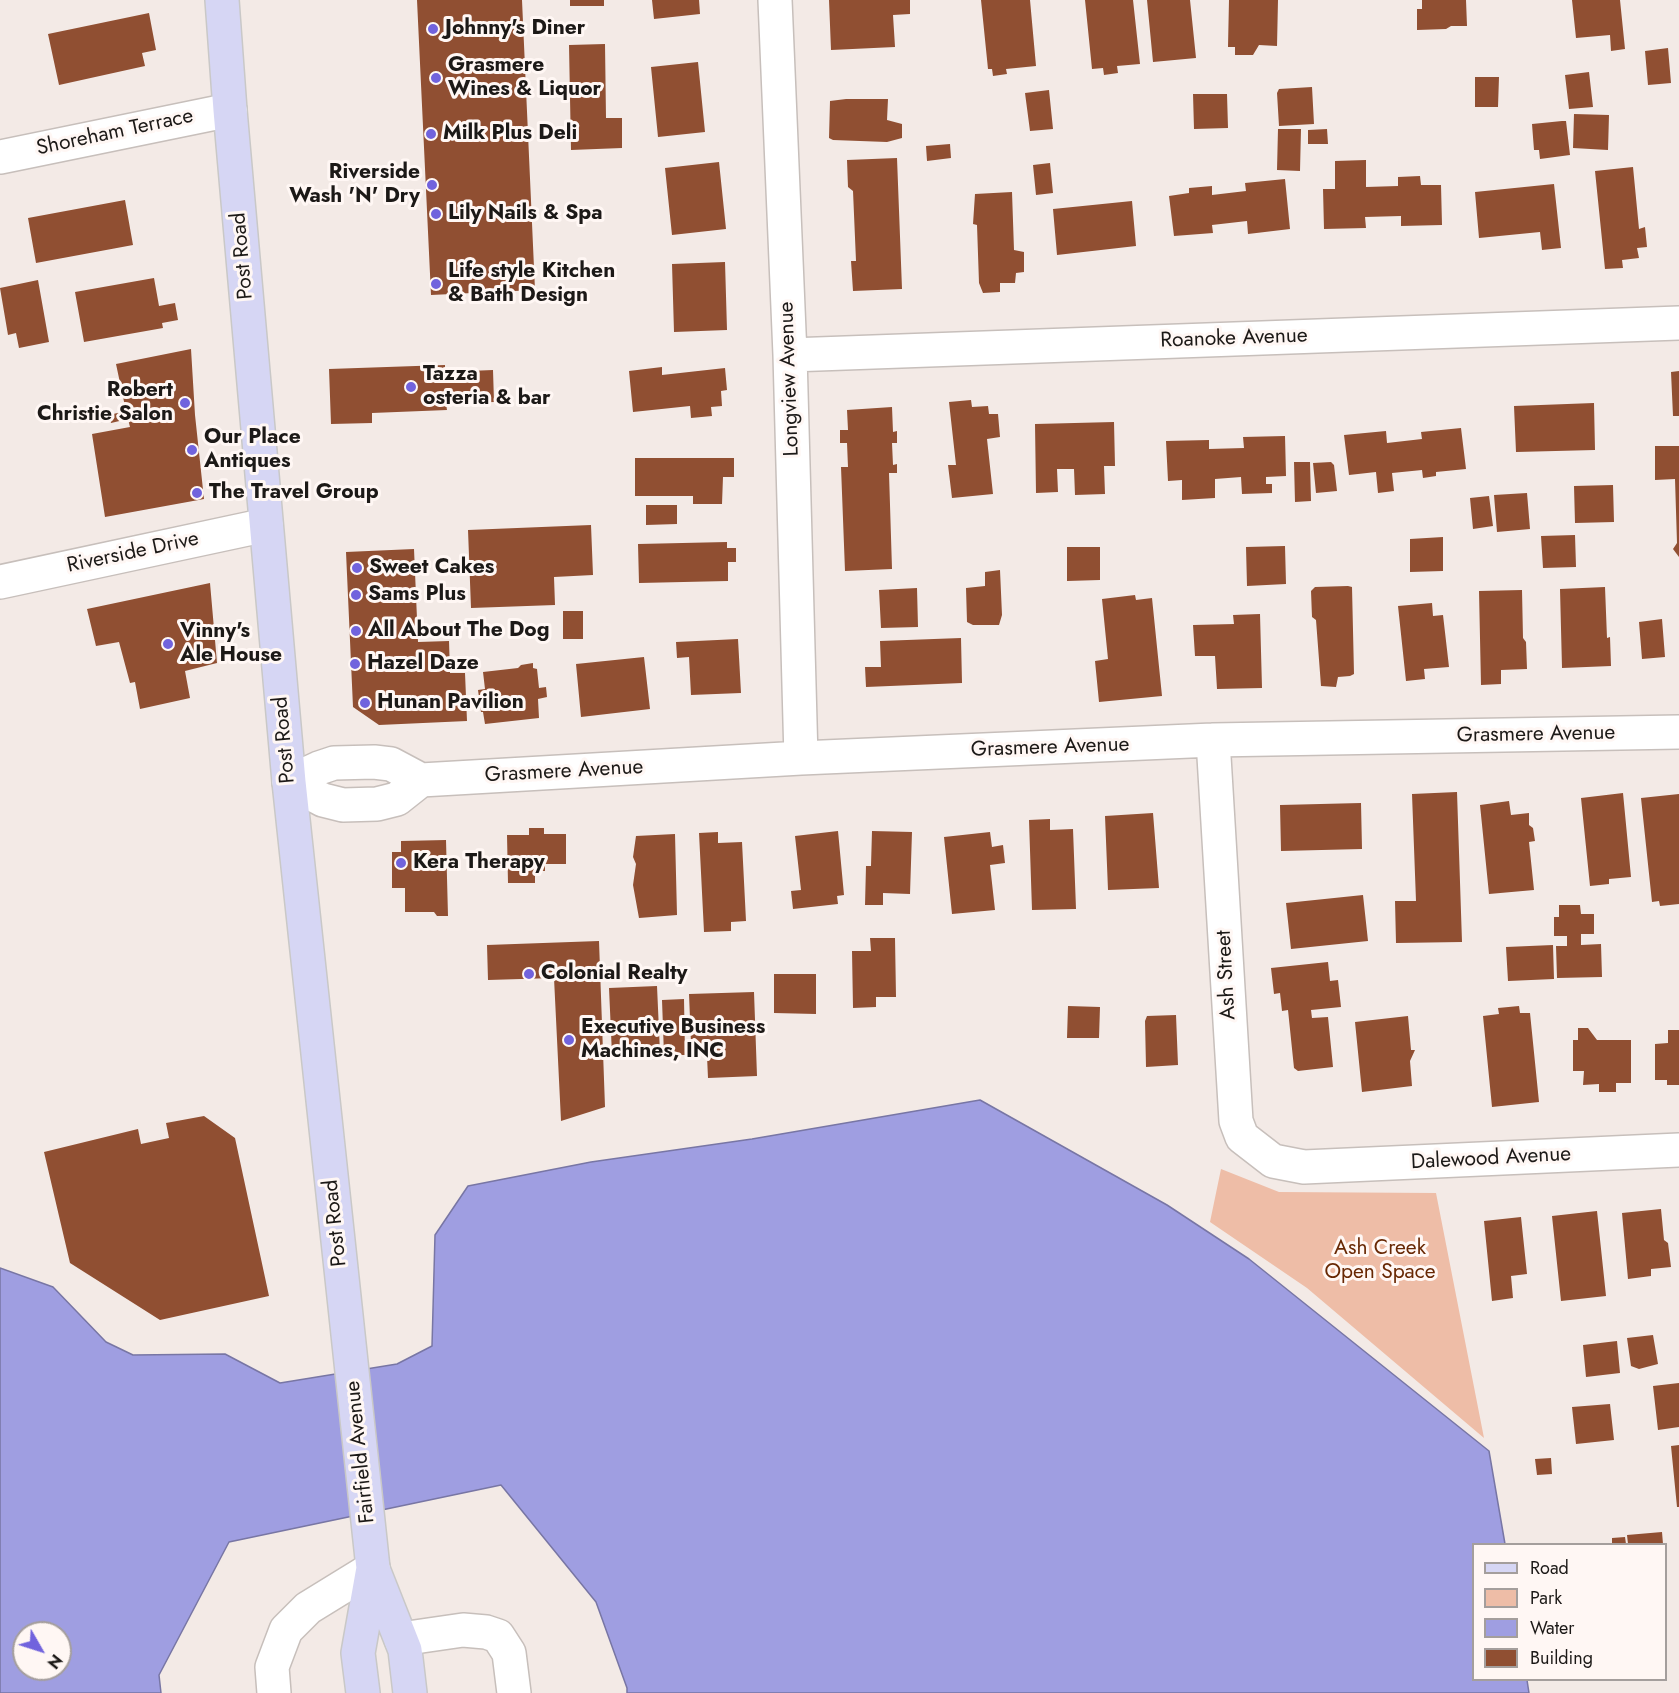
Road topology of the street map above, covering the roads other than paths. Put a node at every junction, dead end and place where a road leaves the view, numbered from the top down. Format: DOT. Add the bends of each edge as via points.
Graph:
graph roads {
  1 [pos="222,0"];
  2 [pos="775,0"];
  3 [pos="230,110"];
  4 [pos="0,157"];
  5 [pos="1679,323"];
  6 [pos="790,355"];
  7 [pos="266,525"];
  8 [pos="0,582"];
  9 [pos="1679,732"];
  10 [pos="1213,740"];
  11 [pos="801,758"];
  12 [pos="289,782"];
  13 [pos="1679,1150"];
  14 [pos="1304,1167"];
  15 [pos="348,1335"];
  16 [pos="372,1553"];
  17 [pos="401,1640"];
  18 [pos="274,1693"];
  19 [pos="363,1693"];
  20 [pos="410,1693"];
  21 [pos="514,1693"];
  1 -- 3 [label="main road, Post Road"];
  2 -- 6 [label="street, Longview Avenue"];
  3 -- 4 [label="street, Shoreham Terrace"];
  3 -- 7 [label="main road, Post Road"];
  5 -- 6 [label="street, Roanoke Avenue"];
  6 -- 11 [label="street, Longview Avenue"];
  7 -- 8 [label="street, Riverside Drive"];
  7 -- 12 [label="main road, Post Road"];
  9 -- 10 [label="street, Grasmere Avenue"];
  10 -- 11 [label="street, Grasmere Avenue"];
  10 -- 14 [label="street, Ash Street" via="1236,1121 1242,1137 1273,1161"];
  11 -- 12 [label="street, Grasmere Avenue" via="421,780 391,764 334,763"];
  12 -- 15 [label="main road, Post Road"];
  13 -- 14 [label="street, Dalewood Avenue"];
  15 -- 16 [label="main road, Fairfield Avenue"];
  16 -- 17 [label="main road, Fairfield Avenue"];
  16 -- 18 [label="street" via="286,1630 272,1667"];
  16 -- 19 [label="main road, Fairfield Avenue" via="358,1653"];
  17 -- 20 [label="main road, Fairfield Avenue"];
  17 -- 21 [label="street" via="463,1630 498,1636 509,1653"];
}
